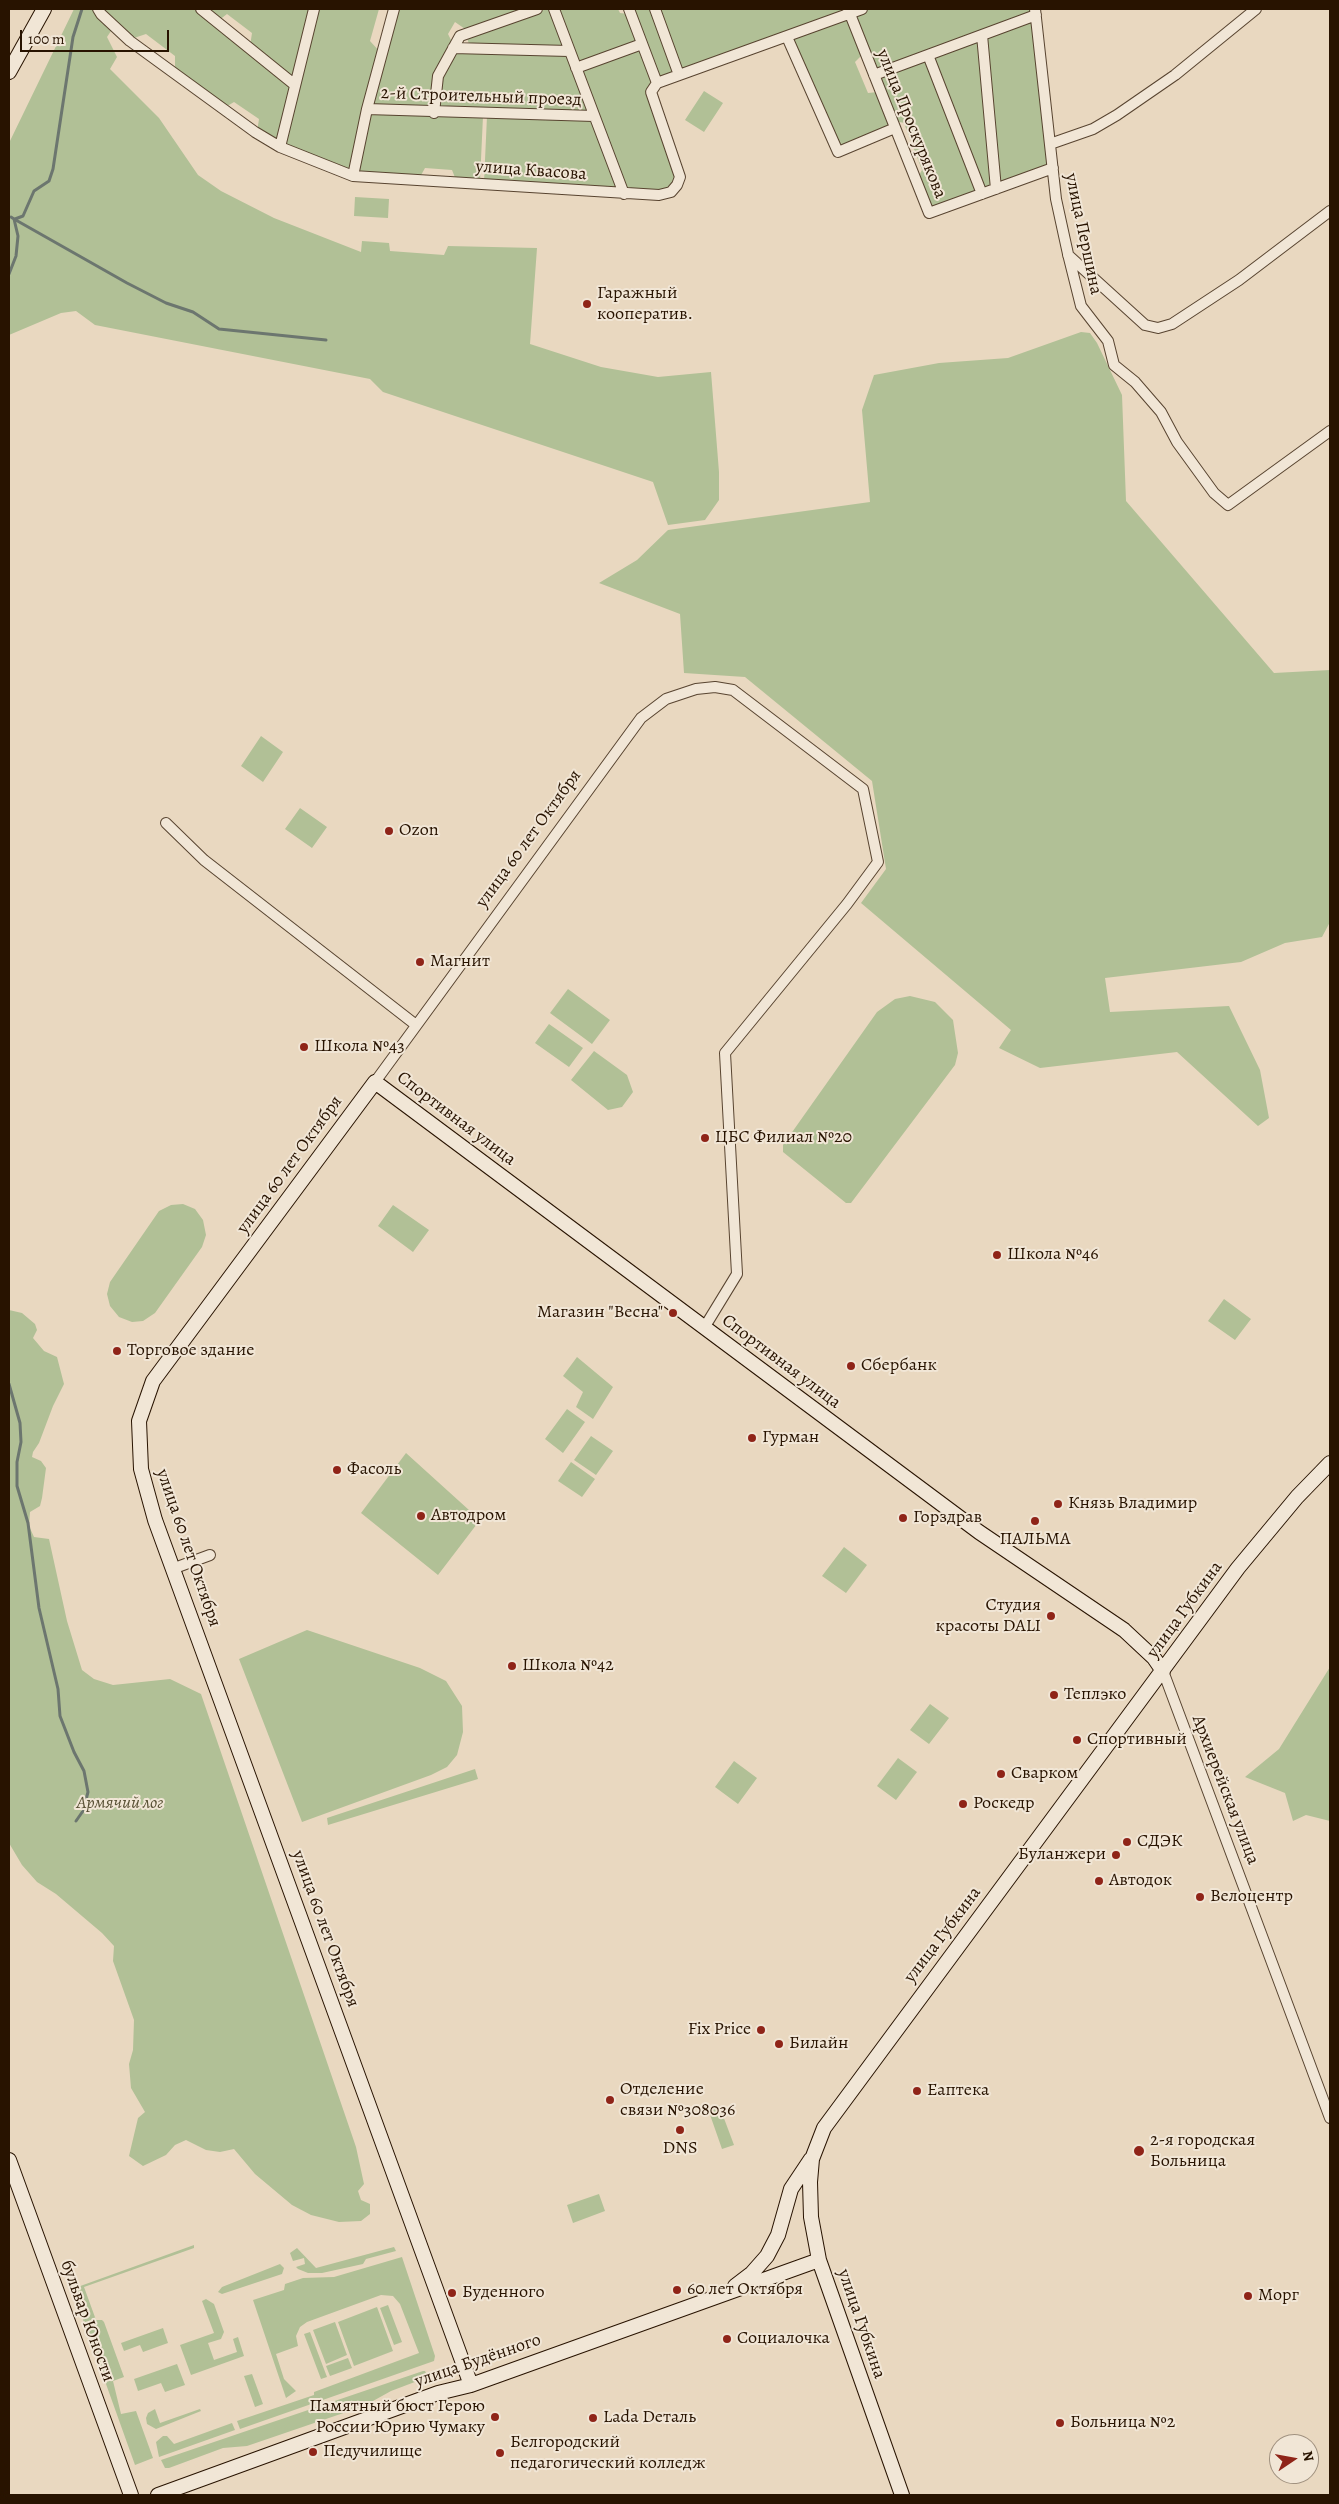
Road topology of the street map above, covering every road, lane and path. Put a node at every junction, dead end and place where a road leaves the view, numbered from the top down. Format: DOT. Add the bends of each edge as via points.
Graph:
graph roads {
  1 [pos="44,9"];
  2 [pos="201,9"];
  3 [pos="314,9"];
  4 [pos="394,9"];
  5 [pos="537,9"];
  6 [pos="554,9"];
  7 [pos="629,9"];
  8 [pos="656,9"];
  9 [pos="862,9"];
  10 [pos="1256,9"];
  11 [pos="849,11"];
  12 [pos="100,12"];
  13 [pos="1036,12"];
  14 [pos="982,35"];
  15 [pos="787,37"];
  16 [pos="642,44"];
  17 [pos="453,48"];
  18 [pos="569,51"];
  19 [pos="928,55"];
  20 [pos="576,68"];
  21 [pos="9,72"];
  22 [pos="679,75"];
  23 [pos="874,75"];
  24 [pos="657,83"];
  25 [pos="295,85"];
  26 [pos="367,109"];
  27 [pos="434,113"];
  28 [pos="594,116"];
  29 [pos="895,128"];
  30 [pos="1050,144"];
  31 [pos="280,147"];
  32 [pos="1053,168"];
  33 [pos="353,176"];
  34 [pos="996,189"];
  35 [pos="624,194"];
  36 [pos="982,194"];
  37 [pos="1330,211"];
  38 [pos="1068,254"];
  39 [pos="1330,431"];
  40 [pos="166,823"];
  41 [pos="416,1025"];
  42 [pos="375,1082"];
  43 [pos="704,1328"];
  44 [pos="1330,1462"];
  45 [pos="210,1555"];
  46 [pos="172,1568"];
  47 [pos="1163,1671"];
  48 [pos="1330,2118"];
  49 [pos="812,2159"];
  50 [pos="9,2160"];
  51 [pos="819,2260"];
  52 [pos="725,2294"];
  53 [pos="471,2384"];
  54 [pos="131,2495"];
  55 [pos="158,2495"];
  56 [pos="902,2495"];
  1 -- 21 [label="street"];
  2 -- 25 [label="street"];
  3 -- 25 [label="street"];
  4 -- 26 [label="street"];
  5 -- 17 [label="street" via="460,36"];
  6 -- 18 [label="street"];
  7 -- 16 [label="street"];
  8 -- 22 [label="street"];
  9 -- 11 [label="street"];
  10 -- 30 [label="street" via="1175,75 1117,115 1093,129"];
  11 -- 15 [label="street"];
  11 -- 23 [label="street, улица Проскурякова"];
  12 -- 31 [label="street, улица Квасова" via="130,41"];
  13 -- 14 [label="street"];
  13 -- 30 [label="street, улица Першина"];
  14 -- 19 [label="street"];
  14 -- 34 [label="street"];
  15 -- 22 [label="street"];
  15 -- 29 [label="street" via="838,152"];
  16 -- 20 [label="street"];
  16 -- 24 [label="street"];
  17 -- 18 [label="street"];
  17 -- 27 [label="street" via="438,76"];
  18 -- 20 [label="street"];
  19 -- 23 [label="street"];
  19 -- 36 [label="street"];
  20 -- 28 [label="street"];
  22 -- 24 [label="street"];
  23 -- 29 [label="street, улица Проскурякова"];
  24 -- 35 [label="street, улица Квасова" via="651,92 680,177 671,192 660,195"];
  25 -- 31 [label="street"];
  26 -- 27 [label="street, 2-й Строительный проезд"];
  26 -- 33 [label="street"];
  27 -- 28 [label="street, 2-й Строительный проезд"];
  28 -- 35 [label="street"];
  29 -- 36 [label="street, улица Проскурякова" via="929,213"];
  30 -- 32 [label="street, улица Першина"];
  31 -- 33 [label="street, улица Квасова"];
  32 -- 34 [label="street, улица Проскурякова"];
  32 -- 38 [label="street, улица Першина"];
  33 -- 35 [label="street, улица Квасова"];
  34 -- 36 [label="street, улица Проскурякова"];
  37 -- 38 [label="street" via="1238,280 1172,324 1158,328 1145,325"];
  38 -- 39 [label="street, улица Першина" via="1081,306 1108,341 1114,364 1135,382 1160,412 1214,493 1228,505"];
  40 -- 41 [label="street" via="204,860"];
  41 -- 42 [label="street, улица 60 лет Октября"];
  41 -- 43 [label="street, улица 60 лет Октября" via="641,718 666,699 696,689 715,687 733,690 863,789 878,862 725,1054 737,1274"];
  42 -- 43 [label="street, Спортивная улица"];
  42 -- 46 [label="street, улица 60 лет Октября" via="153,1381 140,1421 141,1469"];
  43 -- 47 [label="street, Спортивная улица" via="979,1532 1124,1630"];
  44 -- 47 [label="street, улица Губкина" via="1296,1497 1238,1568"];
  45 -- 46 [label="street"];
  46 -- 53 [label="street, улица 60 лет Октября"];
  47 -- 48 [label="street, Архиерейская улица"];
  47 -- 49 [label="street, улица Губкина" via="836,2109 824,2128"];
  49 -- 51 [label="street, улица Губкина" via="812,2217"];
  49 -- 52 [label="street, улица Будённого" via="791,2189 778,2235 767,2256 752,2273"];
  50 -- 54 [label="street, бульвар Юности"];
  51 -- 52 [label="street, улица Будённого"];
  51 -- 56 [label="street, улица Губкина"];
  52 -- 53 [label="street, улица Будённого"];
  53 -- 55 [label="street, улица Будённого"];
}
